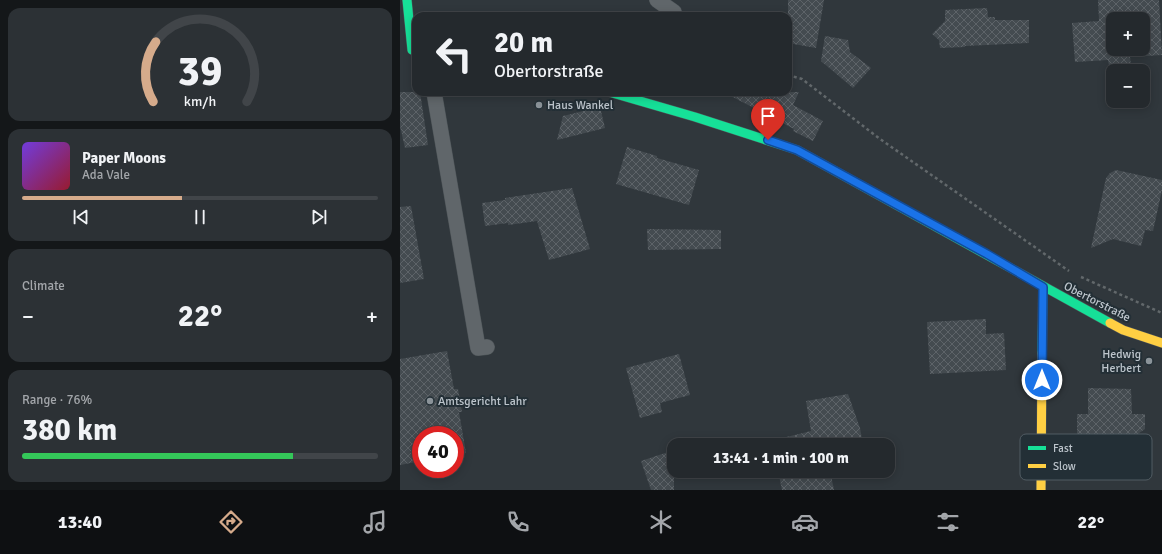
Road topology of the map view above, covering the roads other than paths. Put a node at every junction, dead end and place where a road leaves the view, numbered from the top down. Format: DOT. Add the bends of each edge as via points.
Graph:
graph roads {
  1 [pos="407,0"];
  2 [pos="657,0"];
  3 [pos="674,12"];
  4 [pos="412,50"];
  5 [pos="435,96"];
  6 [pos="623,96"];
  7 [pos="1043,287"];
  8 [pos="1162,343"];
  9 [pos="486,347"];
  10 [pos="1042,434"];
  11 [pos="1042,480"];
  12 [pos="1042,490"];
  1 -- 4 [label="street"];
  2 -- 3 [label="lane"];
  5 -- 9 [label="lane" via="478,348"];
  6 -- 7 [label="street, Obertorstraße" via="797,150"];
  7 -- 8 [label="street, Obertorstraße" via="1123,330"];
  7 -- 10 [label="street"];
  11 -- 12 [label="street"];
}
